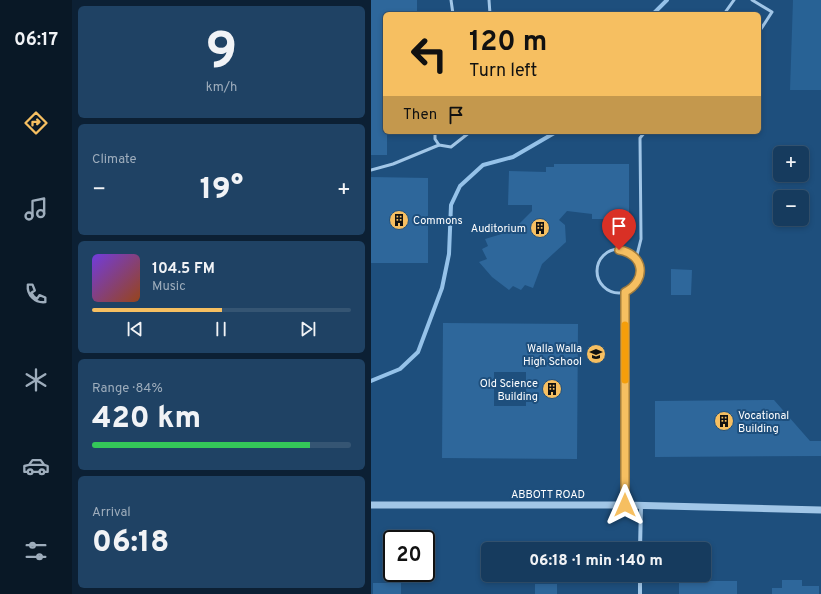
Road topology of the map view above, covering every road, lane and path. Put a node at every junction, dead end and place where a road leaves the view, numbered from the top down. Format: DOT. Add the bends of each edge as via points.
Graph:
graph roads {
  1 [pos="451,0"];
  2 [pos="489,0"];
  3 [pos="734,0"];
  4 [pos="752,0"];
  5 [pos="453,12"];
  6 [pos="491,12"];
  7 [pos="725,12"];
  8 [pos="761,29"];
  9 [pos="435,134"];
  10 [pos="468,134"];
  11 [pos="643,134"];
  12 [pos="439,145"];
  13 [pos="371,170"];
  14 [pos="636,259"];
  15 [pos="625,292"];
  16 [pos="371,505"];
  17 [pos="625,505"];
  18 [pos="641,506"];
  19 [pos="821,510"];
  20 [pos="640,542"];
  21 [pos="640,582"];
  22 [pos="640,594"];
  1 -- 5 [label="lane"];
  2 -- 6 [label="lane"];
  3 -- 7 [label="lane"];
  4 -- 8 [label="lane" via="772,12"];
  9 -- 12 [label="lane"];
  10 -- 12 [label="lane" via="451,148"];
  11 -- 14 [label="lane" via="640,138 641,239"];
  12 -- 13 [label="lane"];
  14 -- 15 [label="lane" via="639,265 639,278 636,284"];
  14 -- 15 [label="lane" via="626,251 619,250 606,254 598,264 598,278 601,284 612,292"];
  15 -- 17 [label="lane"];
  16 -- 17 [label="street, ABBOTT ROAD"];
  17 -- 18 [label="street, ABBOTT ROAD"];
  18 -- 19 [label="street, ABBOTT ROAD"];
  18 -- 20 [label="street"];
  21 -- 22 [label="street"];
}
